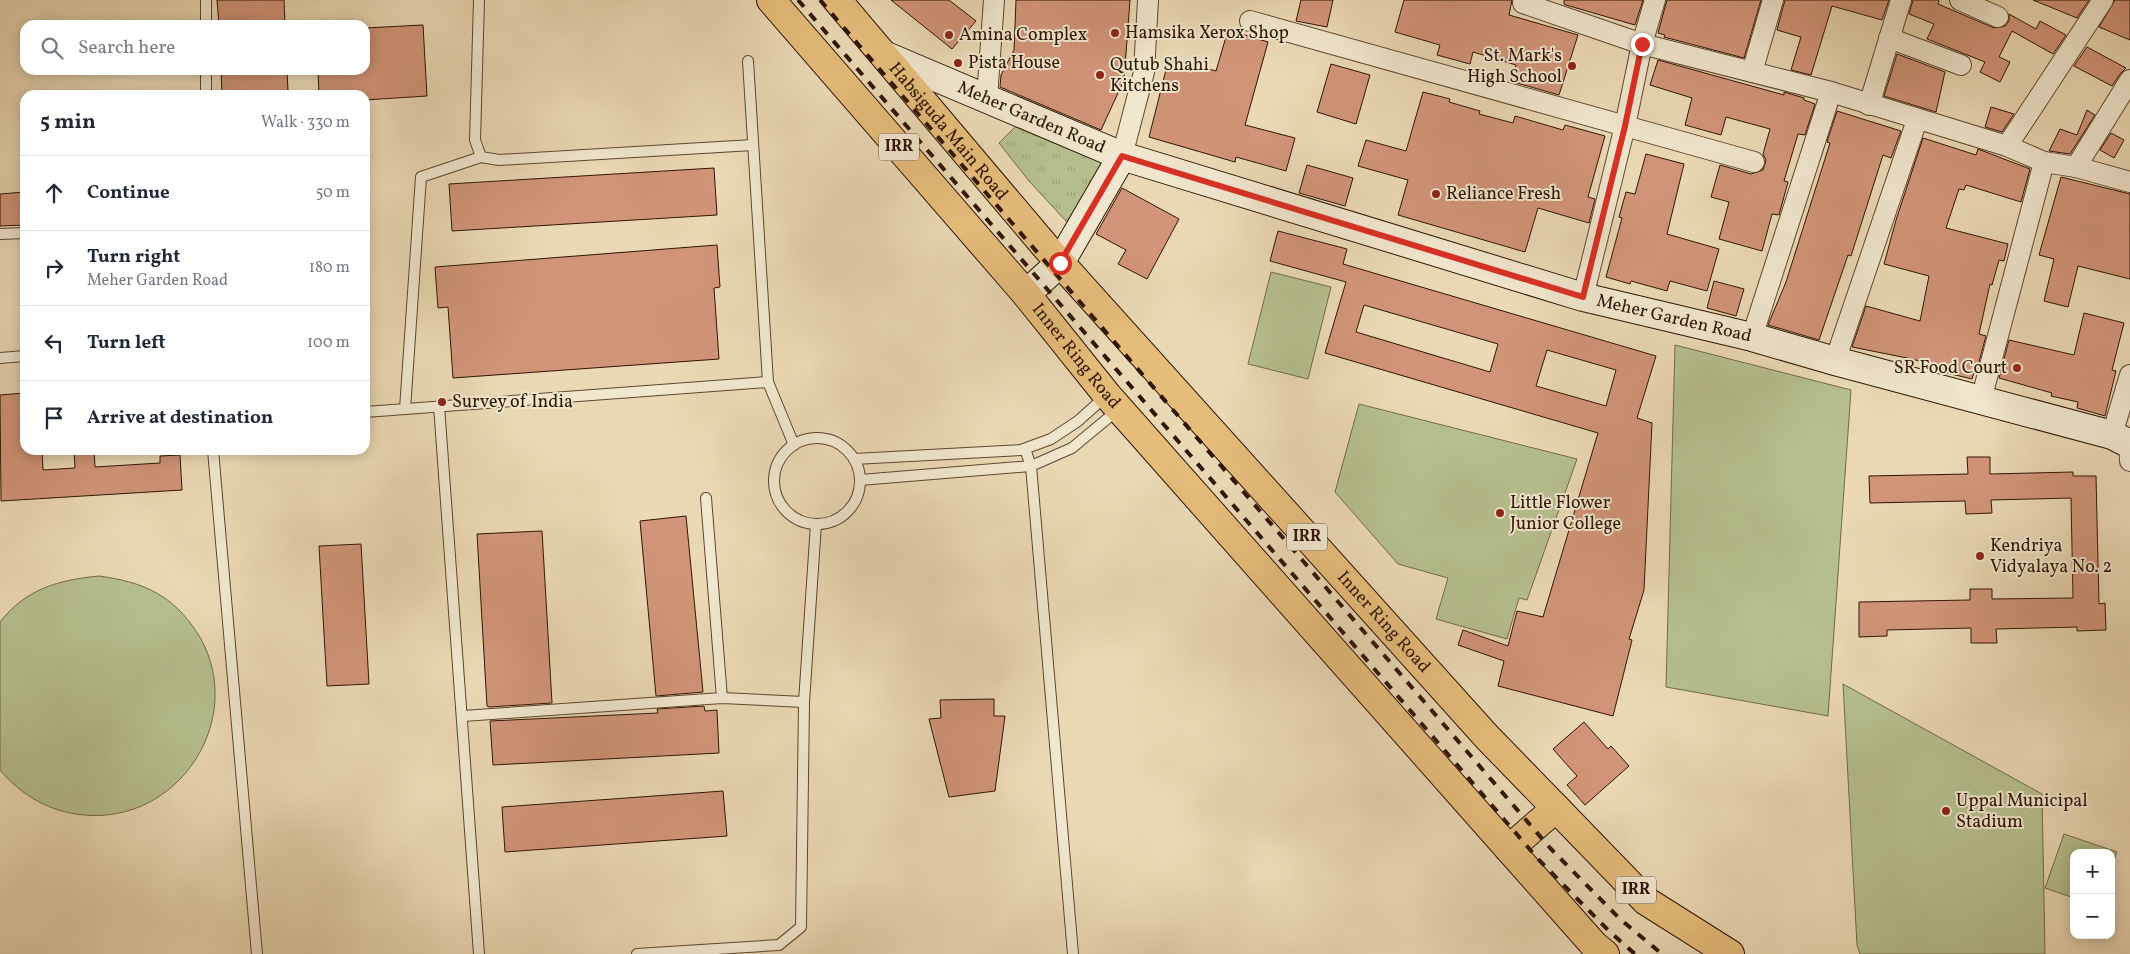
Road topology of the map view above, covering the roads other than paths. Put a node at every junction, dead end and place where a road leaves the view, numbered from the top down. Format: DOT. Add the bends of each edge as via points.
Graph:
graph roads {
  1 [pos="206,0"];
  2 [pos="479,0"];
  3 [pos="771,0"];
  4 [pos="994,0"];
  5 [pos="1148,0"];
  6 [pos="1655,0"];
  7 [pos="1773,0"];
  8 [pos="1901,0"];
  9 [pos="1960,0"];
  10 [pos="2103,0"];
  11 [pos="1523,3"];
  12 [pos="848,4"];
  13 [pos="1561,8"];
  14 [pos="1998,17"];
  15 [pos="206,20"];
  16 [pos="1250,21"];
  17 [pos="1889,38"];
  18 [pos="1642,44"];
  19 [pos="886,56"];
  20 [pos="748,61"];
  21 [pos="1961,65"];
  22 [pos="1752,72"];
  23 [pos="206,75"];
  24 [pos="2130,80"];
  25 [pos="206,90"];
  26 [pos="1831,92"];
  27 [pos="987,98"];
  28 [pos="1869,105"];
  29 [pos="1917,120"];
  30 [pos="1625,126"];
  31 [pos="754,145"];
  32 [pos="2007,146"];
  33 [pos="1122,156"];
  34 [pos="481,157"];
  35 [pos="1754,162"];
  36 [pos="2044,162"];
  37 [pos="2076,167"];
  38 [pos="2130,182"];
  39 [pos="20,233"];
  40 [pos="0,234"];
  41 [pos="1060,263"];
  42 [pos="1026,294"];
  43 [pos="1583,297"];
  44 [pos="1752,337"];
  45 [pos="20,356"];
  46 [pos="0,358"];
  47 [pos="1835,361"];
  48 [pos="2130,375"];
  49 [pos="768,382"];
  50 [pos="1981,400"];
  51 [pos="1113,402"];
  52 [pos="439,406"];
  53 [pos="406,409"];
  54 [pos="370,412"];
  55 [pos="794,445"];
  56 [pos="2125,446"];
  57 [pos="1025,449"];
  58 [pos="213,455"];
  59 [pos="854,459"];
  60 [pos="1031,466"];
  61 [pos="860,480"];
  62 [pos="706,498"];
  63 [pos="816,524"];
  64 [pos="722,698"];
  65 [pos="804,702"];
  66 [pos="463,716"];
  67 [pos="1556,808"];
  68 [pos="1509,849"];
  69 [pos="257,954"];
  70 [pos="479,954"];
  71 [pos="637,954"];
  72 [pos="1073,954"];
  73 [pos="1605,954"];
  74 [pos="1730,954"];
  1 -- 15 [label="lane"];
  2 -- 34 [label="lane" via="475,140"];
  3 -- 42 [label="main road, IRR"];
  4 -- 27 [label="street"];
  5 -- 33 [label="street" via="1144,72"];
  6 -- 18 [label="street"];
  7 -- 22 [label="street"];
  8 -- 17 [label="street"];
  9 -- 14 [label="street"];
  10 -- 32 [label="street"];
  11 -- 13 [label="street"];
  12 -- 19 [label="main road, Habsiguda Main Road / IRR"];
  13 -- 18 [label="street"];
  16 -- 30 [label="street"];
  17 -- 21 [label="street"];
  17 -- 28 [label="street"];
  18 -- 22 [label="street"];
  18 -- 30 [label="street"];
  19 -- 27 [label="main road, Meher Garden Road"];
  19 -- 41 [label="main road, Habsiguda Main Road / IRR"];
  20 -- 31 [label="lane"];
  22 -- 26 [label="street"];
  23 -- 25 [label="lane"];
  24 -- 37 [label="street"];
  26 -- 28 [label="street"];
  26 -- 44 [label="street"];
  27 -- 33 [label="main road, Meher Garden Road"];
  28 -- 29 [label="street"];
  29 -- 32 [label="street"];
  29 -- 47 [label="street"];
  30 -- 35 [label="street"];
  30 -- 43 [label="street"];
  31 -- 34 [label="lane" via="499,160"];
  31 -- 49 [label="lane"];
  32 -- 36 [label="street"];
  33 -- 41 [label="main road"];
  33 -- 43 [label="main road, Meher Garden Road"];
  34 -- 53 [label="lane" via="421,177"];
  36 -- 37 [label="street"];
  36 -- 50 [label="street"];
  37 -- 38 [label="street"];
  39 -- 40 [label="lane"];
  41 -- 42 [label="main road"];
  41 -- 67 [label="main road, Inner Ring Road / IRR" via="1487,737"];
  42 -- 51 [label="main road, Inner Ring Road / IRR"];
  43 -- 44 [label="main road, Meher Garden Road"];
  44 -- 47 [label="main road, Meher Garden Road"];
  45 -- 46 [label="lane"];
  47 -- 50 [label="main road, Meher Garden Road"];
  48 -- 56 [label="street"];
  49 -- 52 [label="lane"];
  49 -- 55 [label="lane"];
  50 -- 56 [label="main road, Meher Garden Road"];
  51 -- 57 [label="lane" via="1051,439"];
  51 -- 60 [label="lane" via="1072,448"];
  51 -- 68 [label="main road, Inner Ring Road / IRR"];
  52 -- 53 [label="lane"];
  52 -- 66 [label="lane"];
  53 -- 54 [label="lane"];
  55 -- 59 [label="lane" via="820,438 845,448"];
  55 -- 63 [label="lane" via="777,466 775,493 790,515 802,522"];
  57 -- 59 [label="lane"];
  57 -- 60 [label="lane"];
  58 -- 69 [label="lane"];
  59 -- 61 [label="lane"];
  60 -- 61 [label="lane"];
  60 -- 72 [label="lane"];
  61 -- 63 [label="lane" via="852,506 830,523"];
  62 -- 64 [label="lane"];
  63 -- 65 [label="lane"];
  64 -- 65 [label="lane"];
  64 -- 66 [label="lane"];
  65 -- 71 [label="lane" via="801,927 779,945"];
  66 -- 70 [label="lane"];
  67 -- 68 [label="main road"];
  67 -- 74 [label="main road, Inner Ring Road / IRR" via="1646,901"];
  68 -- 73 [label="main road, Inner Ring Road / IRR"];
}
